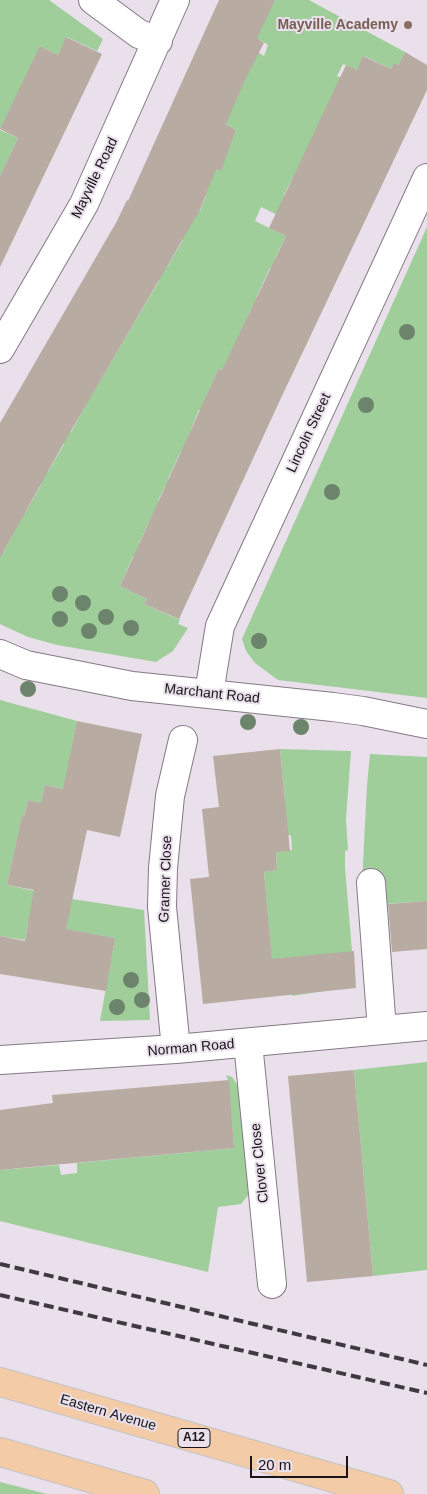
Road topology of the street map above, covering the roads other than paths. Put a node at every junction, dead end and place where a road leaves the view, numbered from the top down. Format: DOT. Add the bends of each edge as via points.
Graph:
graph roads {
  1 [pos="93,0"];
  2 [pos="175,0"];
  3 [pos="158,40"];
  4 [pos="427,178"];
  5 [pos="2,338"];
  6 [pos="0,654"];
  7 [pos="209,693"];
  8 [pos="427,724"];
  9 [pos="183,740"];
  10 [pos="371,883"];
  11 [pos="427,1026"];
  12 [pos="382,1030"];
  13 [pos="248,1043"];
  14 [pos="176,1050"];
  15 [pos="0,1060"];
  16 [pos="272,1284"];
  17 [pos="0,1382"];
  18 [pos="0,1452"];
  19 [pos="145,1494"];
  20 [pos="389,1494"];
  1 -- 3 [label="street" via="139,34"];
  2 -- 3 [label="street, Mayville Road"];
  3 -- 5 [label="street, Mayville Road" via="84,204"];
  4 -- 7 [label="street, Lincoln Street" via="220,626"];
  6 -- 7 [label="street, Marchant Road" via="26,665 132,686"];
  7 -- 8 [label="street, Marchant Road" via="353,709"];
  9 -- 14 [label="street, Gramer Close" via="170,796 162,906"];
  10 -- 12 [label="street"];
  11 -- 12 [label="street, Norman Road"];
  12 -- 13 [label="street, Norman Road"];
  13 -- 14 [label="street, Norman Road"];
  13 -- 16 [label="street, Clover Close"];
  14 -- 15 [label="street, Norman Road"];
  17 -- 20 [label="highway, Eastern Avenue / A12"];
  18 -- 19 [label="highway"];
}
